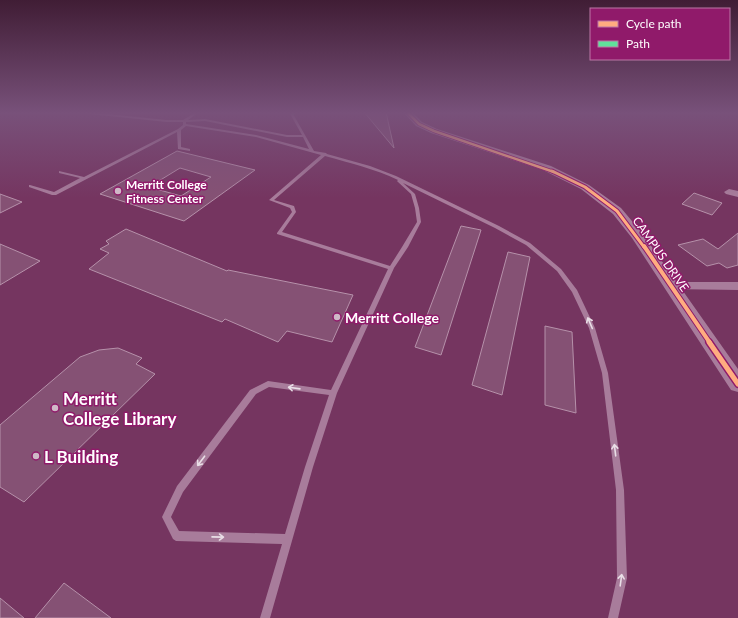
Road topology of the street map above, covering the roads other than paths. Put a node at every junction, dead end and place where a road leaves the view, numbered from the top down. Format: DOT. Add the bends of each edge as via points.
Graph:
graph roads {
  1 [pos="158,141"];
  2 [pos="179,141"];
  3 [pos="271,141"];
  4 [pos="307,141"];
  5 [pos="462,141"];
  6 [pos="189,150"];
  7 [pos="312,151"];
  8 [pos="325,154"];
  9 [pos="60,172"];
  10 [pos="395,177"];
  11 [pos="84,178"];
  12 [pos="30,186"];
  13 [pos="391,268"];
  14 [pos="672,286"];
  15 [pos="738,286"];
  16 [pos="738,384"];
  17 [pos="333,393"];
  18 [pos="287,539"];
  19 [pos="265,618"];
  20 [pos="613,618"];
  1 -- 11 [label="lane"];
  2 -- 6 [label="lane" via="179,148"];
  3 -- 7 [label="lane"];
  4 -- 7 [label="lane"];
  5 -- 14 [label="street, CAMPUS DRIVE" via="547,168 585,187 617,211"];
  7 -- 8 [label="lane"];
  8 -- 10 [label="lane"];
  8 -- 13 [label="lane" via="270,200 292,207 294,212 280,233"];
  9 -- 11 [label="lane"];
  10 -- 13 [label="lane" via="413,194 419,222"];
  20 -- 10 [label="lane, one-way" via="622,578 620,490 605,373 592,328 575,291 559,270 528,244"];
  11 -- 12 [label="lane" via="54,194"];
  13 -- 17 [label="lane"];
  14 -- 15 [label="street"];
  14 -- 16 [label="street, CAMPUS DRIVE"];
  17 -- 18 [label="lane"];
  17 -- 18 [label="lane, one-way" via="268,384 253,392 180,489 166,517 176,536"];
  18 -- 19 [label="lane"];
}
